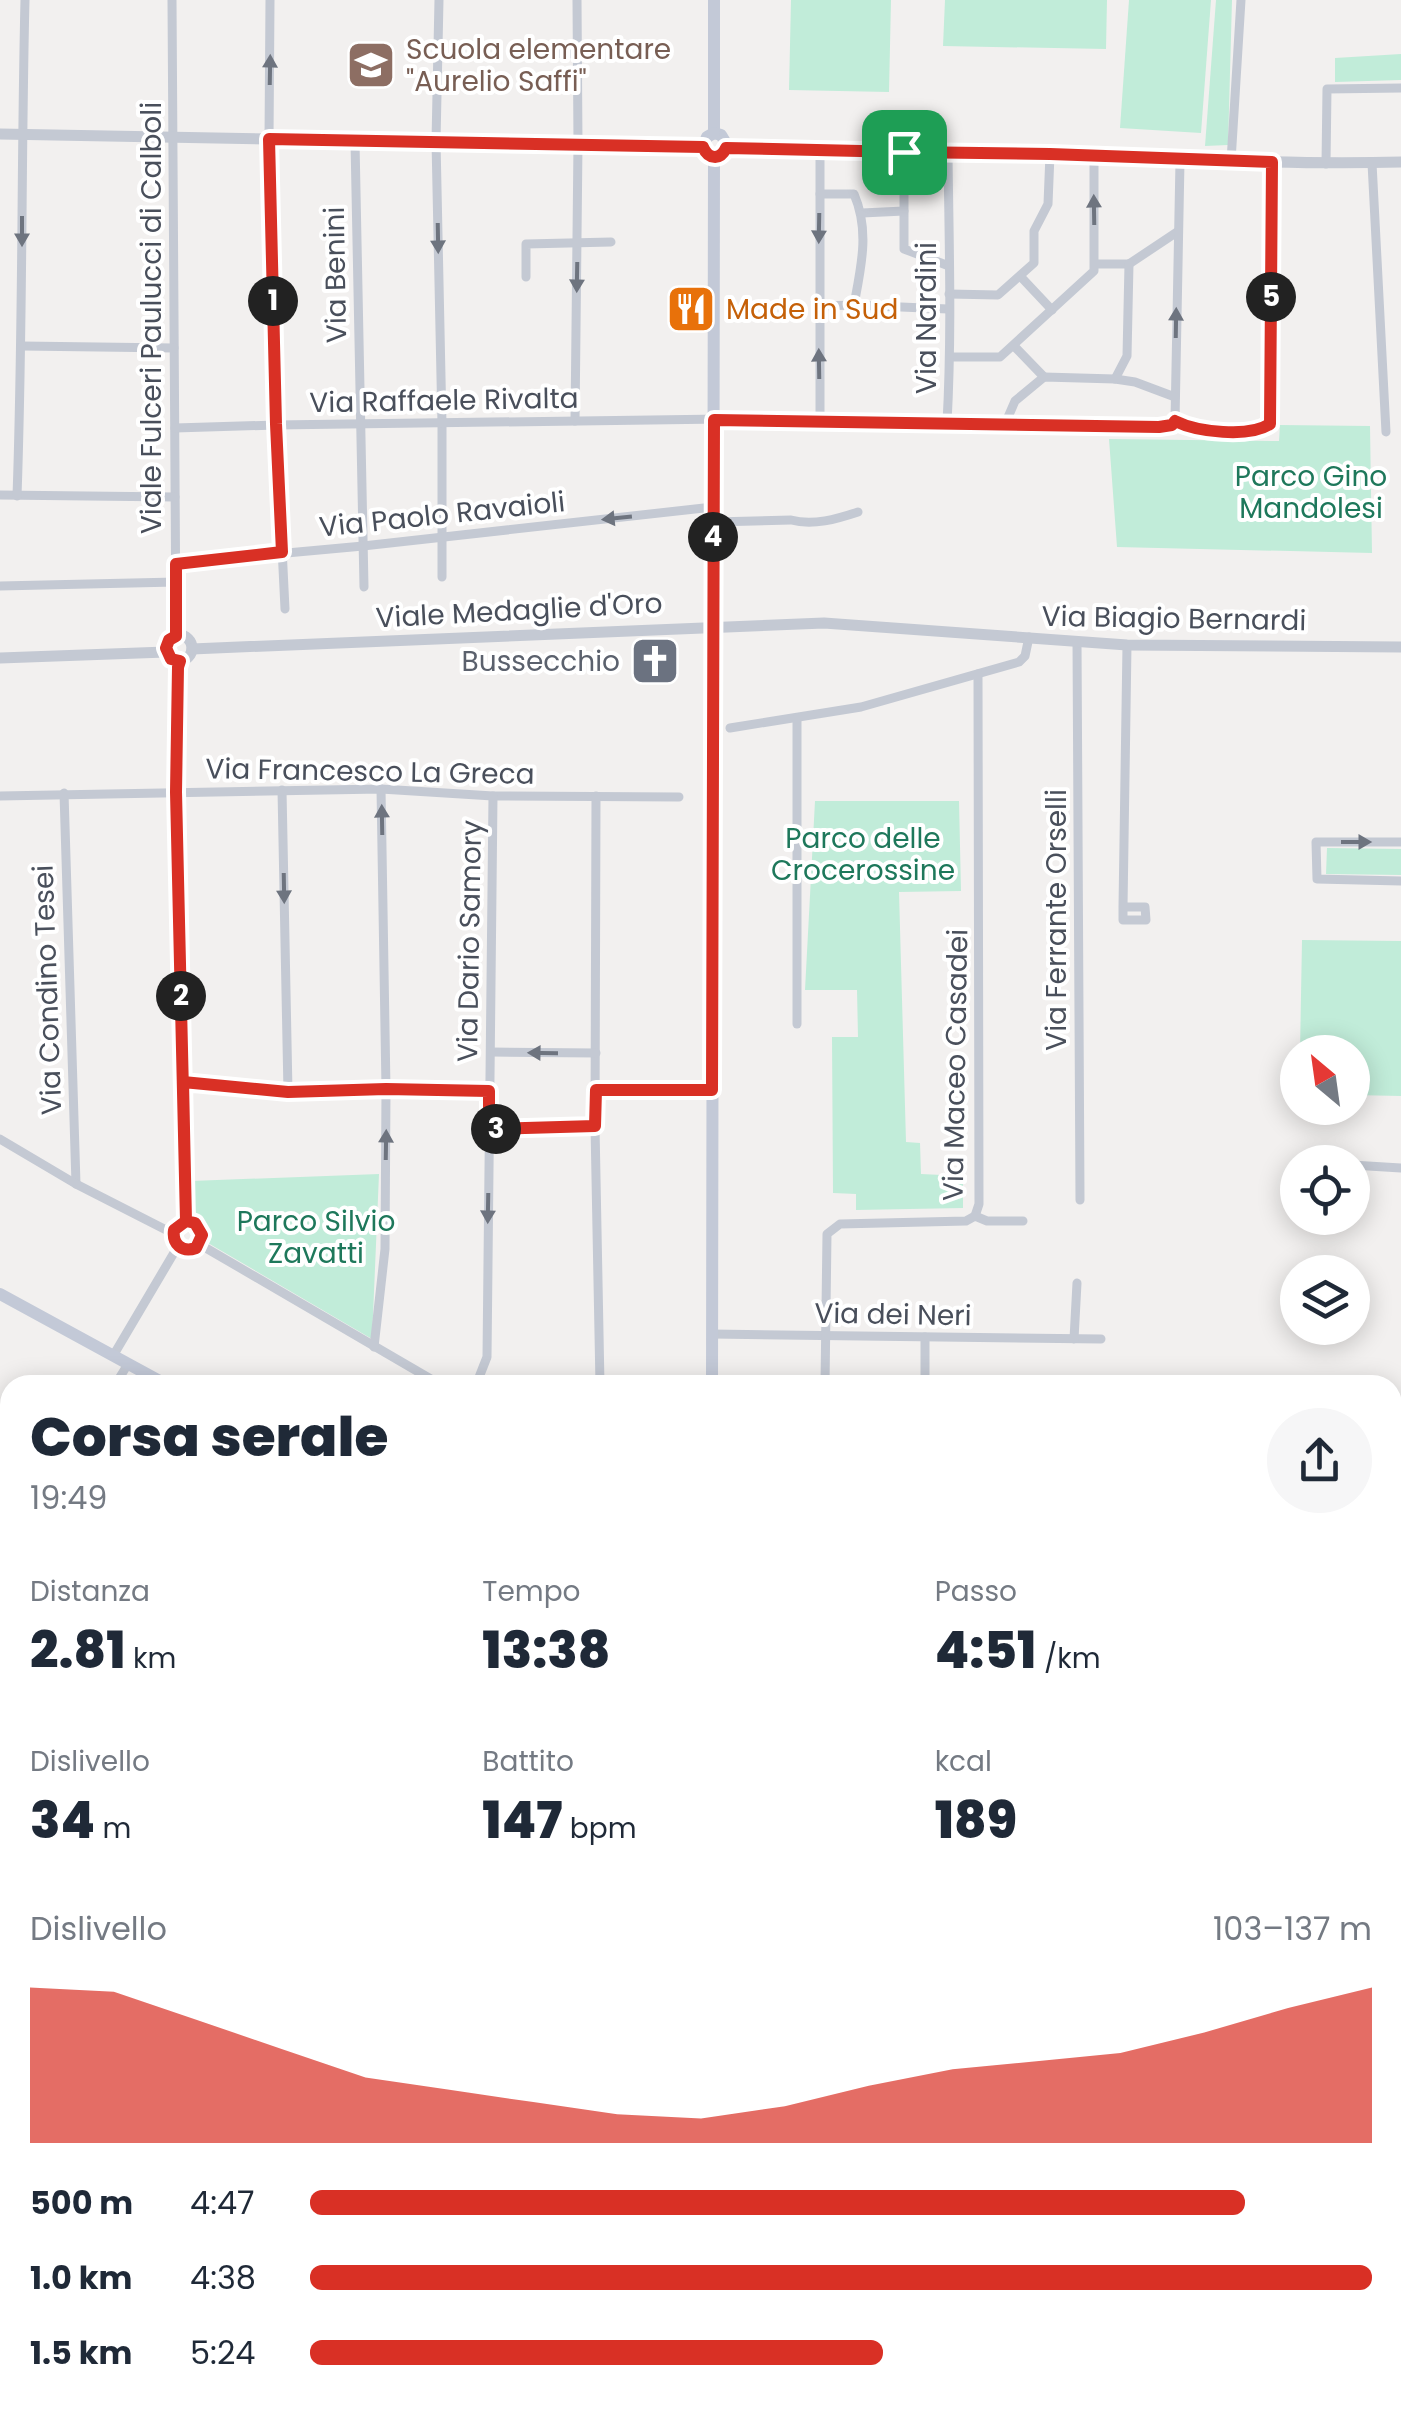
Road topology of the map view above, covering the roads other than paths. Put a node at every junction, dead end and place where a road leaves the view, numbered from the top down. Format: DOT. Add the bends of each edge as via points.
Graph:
graph roads {
  1 [pos="24,0"];
  2 [pos="172,0"];
  3 [pos="270,0"];
  4 [pos="439,0"];
  5 [pos="577,0"];
  6 [pos="714,0"];
  7 [pos="1241,0"];
  8 [pos="526,53"];
  9 [pos="578,54"];
  10 [pos="1401,88"];
  11 [pos="0,134"];
  12 [pos="22,134"];
  13 [pos="714,134"];
  14 [pos="172,136"];
  15 [pos="269,139"];
  16 [pos="436,141"];
  17 [pos="354,142"];
  18 [pos="578,144"];
  19 [pos="703,147"];
  20 [pos="726,148"];
  21 [pos="820,150"];
  22 [pos="904,152"];
  23 [pos="948,153"];
  24 [pos="1050,154"];
  25 [pos="714,157"];
  26 [pos="1094,157"];
  27 [pos="1180,160"];
  28 [pos="1231,161"];
  29 [pos="1272,162"];
  30 [pos="1401,162"];
  31 [pos="1372,163"];
  32 [pos="1326,164"];
  33 [pos="820,194"];
  34 [pos="904,211"];
  35 [pos="862,213"];
  36 [pos="1177,232"];
  37 [pos="610,242"];
  38 [pos="577,244"];
  39 [pos="1095,264"];
  40 [pos="1129,264"];
  41 [pos="949,266"];
  42 [pos="526,277"];
  43 [pos="1020,277"];
  44 [pos="949,294"];
  45 [pos="854,304"];
  46 [pos="818,306"];
  47 [pos="948,310"];
  48 [pos="1052,310"];
  49 [pos="22,346"];
  50 [pos="1014,346"];
  51 [pos="174,348"];
  52 [pos="951,357"];
  53 [pos="1044,377"];
  54 [pos="1114,379"];
  55 [pos="1175,397"];
  56 [pos="714,420"];
  57 [pos="575,421"];
  58 [pos="1175,421"];
  59 [pos="820,422"];
  60 [pos="947,423"];
  61 [pos="276,424"];
  62 [pos="442,424"];
  63 [pos="1005,424"];
  64 [pos="360,425"];
  65 [pos="175,428"];
  66 [pos="1386,432"];
  67 [pos="0,495"];
  68 [pos="17,496"];
  69 [pos="175,497"];
  70 [pos="714,507"];
  71 [pos="858,512"];
  72 [pos="714,522"];
  73 [pos="441,537"];
  74 [pos="363,546"];
  75 [pos="282,552"];
  76 [pos="176,564"];
  77 [pos="442,577"];
  78 [pos="176,582"];
  79 [pos="0,586"];
  80 [pos="364,587"];
  81 [pos="284,608"];
  82 [pos="714,626"];
  83 [pos="176,636"];
  84 [pos="1028,638"];
  85 [pos="1077,641"];
  86 [pos="1127,644"];
  87 [pos="1401,647"];
  88 [pos="192,649"];
  89 [pos="166,652"];
  90 [pos="0,658"];
  91 [pos="180,661"];
  92 [pos="978,674"];
  93 [pos="797,718"];
  94 [pos="730,728"];
  95 [pos="382,789"];
  96 [pos="282,790"];
  97 [pos="176,792"];
  98 [pos="64,794"];
  99 [pos="0,796"];
  100 [pos="492,796"];
  101 [pos="596,796"];
  102 [pos="679,797"];
  103 [pos="1401,842"];
  104 [pos="1401,881"];
  105 [pos="1123,907"];
  106 [pos="797,1024"];
  107 [pos="490,1052"];
  108 [pos="596,1053"];
  109 [pos="183,1082"];
  110 [pos="386,1089"];
  111 [pos="596,1090"];
  112 [pos="712,1090"];
  113 [pos="489,1091"];
  114 [pos="288,1092"];
  115 [pos="595,1126"];
  116 [pos="489,1129"];
  117 [pos="0,1139"];
  118 [pos="1370,1166"];
  119 [pos="1401,1168"];
  120 [pos="76,1184"];
  121 [pos="1080,1200"];
  122 [pos="975,1216"];
  123 [pos="186,1221"];
  124 [pos="1023,1221"];
  125 [pos="174,1234"];
  126 [pos="199,1244"];
  127 [pos="178,1246"];
  128 [pos="1076,1283"];
  129 [pos="0,1294"];
  130 [pos="712,1334"];
  131 [pos="826,1336"];
  132 [pos="925,1337"];
  133 [pos="1074,1338"];
  134 [pos="1101,1339"];
  135 [pos="374,1347"];
  136 [pos="113,1356"];
  137 [pos="128,1364"];
  138 [pos="121,1375"];
  139 [pos="148,1375"];
  140 [pos="423,1375"];
  141 [pos="480,1375"];
  142 [pos="600,1375"];
  143 [pos="712,1375"];
  144 [pos="825,1375"];
  145 [pos="925,1375"];
  1 -- 12 [label="street"];
  2 -- 14 [label="street, Viale Fulceri Paulucci di Calboli"];
  15 -- 3 [label="street, one-way"];
  4 -- 16 [label="street"];
  5 -- 9 [label="street"];
  6 -- 13 [label="main road"];
  7 -- 28 [label="street"];
  8 -- 9 [label="street"];
  9 -- 18 [label="street"];
  10 -- 32 [label="street" via="1327,89"];
  11 -- 12 [label="street"];
  12 -- 14 [label="street"];
  12 -- 49 [label="street, one-way"];
  13 -- 19 [label="main road"];
  13 -- 20 [label="main road"];
  14 -- 15 [label="street"];
  14 -- 51 [label="street, Viale Fulceri Paulucci di Calboli"];
  15 -- 17 [label="street"];
  15 -- 61 [label="street"];
  16 -- 17 [label="street"];
  16 -- 18 [label="street"];
  16 -- 62 [label="street, one-way"];
  17 -- 64 [label="street, Via Benini"];
  18 -- 19 [label="street"];
  18 -- 38 [label="street"];
  19 -- 25 [label="main road"];
  20 -- 21 [label="street"];
  20 -- 25 [label="main road"];
  21 -- 22 [label="street"];
  21 -- 33 [label="street"];
  22 -- 23 [label="street"];
  22 -- 34 [label="street"];
  23 -- 24 [label="street"];
  23 -- 41 [label="street, Via Nardini"];
  24 -- 26 [label="street"];
  24 -- 43 [label="street" via="1048,204 1034,231 1034,263"];
  25 -- 56 [label="main road"];
  26 -- 27 [label="street"];
  39 -- 26 [label="street, one-way"];
  27 -- 28 [label="street"];
  27 -- 36 [label="street"];
  28 -- 29 [label="street"];
  29 -- 32 [label="street"];
  29 -- 58 [label="street, Via Raffaele Rivalta" via="1270,424 1210,431"];
  30 -- 31 [label="street"];
  31 -- 32 [label="street"];
  31 -- 66 [label="street"];
  33 -- 35 [label="street" via="854,194"];
  33 -- 46 [label="street, one-way"];
  34 -- 35 [label="street"];
  34 -- 41 [label="street" via="904,250"];
  35 -- 45 [label="street" via="863,261"];
  36 -- 40 [label="street"];
  55 -- 36 [label="street, one-way"];
  37 -- 38 [label="street"];
  38 -- 42 [label="street" via="526,244"];
  38 -- 57 [label="street, one-way"];
  39 -- 40 [label="street"];
  39 -- 48 [label="street"];
  40 -- 54 [label="street" via="1126,356"];
  41 -- 44 [label="street, Via Nardini"];
  43 -- 44 [label="street" via="998,294"];
  43 -- 48 [label="street"];
  44 -- 47 [label="street, Via Nardini"];
  45 -- 46 [label="street"];
  45 -- 47 [label="street"];
  59 -- 46 [label="street, one-way"];
  47 -- 52 [label="street, Via Nardini"];
  48 -- 50 [label="street"];
  49 -- 51 [label="street"];
  49 -- 68 [label="street"];
  50 -- 52 [label="street" via="1000,357"];
  50 -- 53 [label="street"];
  51 -- 65 [label="street, Viale Fulceri Paulucci di Calboli"];
  52 -- 60 [label="street, Via Nardini"];
  53 -- 54 [label="street"];
  53 -- 63 [label="street" via="1015,402"];
  54 -- 55 [label="street"];
  55 -- 58 [label="street"];
  56 -- 57 [label="street, Via Raffaele Rivalta"];
  56 -- 59 [label="street, Via Raffaele Rivalta"];
  56 -- 70 [label="main road"];
  57 -- 62 [label="street, Via Raffaele Rivalta"];
  58 -- 63 [label="street, Via Raffaele Rivalta" via="1159,427"];
  59 -- 60 [label="street, Via Raffaele Rivalta"];
  60 -- 63 [label="street, Via Raffaele Rivalta"];
  61 -- 64 [label="street, Via Raffaele Rivalta"];
  61 -- 65 [label="street, Via Raffaele Rivalta"];
  61 -- 75 [label="street"];
  62 -- 64 [label="street, Via Raffaele Rivalta"];
  62 -- 73 [label="street"];
  64 -- 74 [label="street, Via Benini"];
  65 -- 69 [label="street, Viale Fulceri Paulucci di Calboli"];
  67 -- 68 [label="street"];
  68 -- 69 [label="street"];
  69 -- 76 [label="street, Viale Fulceri Paulucci di Calboli"];
  70 -- 72 [label="main road"];
  70 -- 73 [label="street, Via Paolo Ravaioli, one-way"];
  71 -- 72 [label="street" via="803,523"];
  72 -- 82 [label="main road"];
  73 -- 74 [label="street, Via Paolo Ravaioli"];
  73 -- 77 [label="street"];
  74 -- 75 [label="street, Via Paolo Ravaioli"];
  74 -- 80 [label="street, Via Benini"];
  75 -- 76 [label="street, Via Paolo Ravaioli"];
  75 -- 81 [label="street"];
  76 -- 78 [label="street, Viale Fulceri Paulucci di Calboli"];
  78 -- 79 [label="street"];
  78 -- 83 [label="street, Viale Fulceri Paulucci di Calboli"];
  82 -- 84 [label="street, Viale Medaglie d'Oro" via="824,623"];
  82 -- 88 [label="street, Viale Medaglie d'Oro"];
  82 -- 112 [label="main road"];
  83 -- 88 [label="street" via="188,638"];
  83 -- 89 [label="street"];
  84 -- 85 [label="street, Via Biagio Bernardi"];
  84 -- 92 [label="street, Via Biagio Bernardi" via="1022,660"];
  85 -- 86 [label="street, Via Biagio Bernardi"];
  85 -- 121 [label="street, Via Ferrante Orselli"];
  86 -- 87 [label="street, Via Biagio Bernardi"];
  86 -- 105 [label="street"];
  88 -- 91 [label="street"];
  89 -- 90 [label="street"];
  89 -- 91 [label="street"];
  91 -- 97 [label="street"];
  92 -- 93 [label="street, Via Biagio Bernardi"];
  92 -- 122 [label="street, Via Maceo Casadei"];
  93 -- 94 [label="street, Via Biagio Bernardi"];
  93 -- 106 [label="street"];
  95 -- 96 [label="street, Via Francesco La Greca"];
  95 -- 100 [label="street, Via Francesco La Greca"];
  110 -- 95 [label="street, one-way"];
  96 -- 97 [label="street, Via Francesco La Greca"];
  96 -- 114 [label="street, one-way"];
  97 -- 98 [label="street, Via Francesco La Greca"];
  97 -- 109 [label="street"];
  98 -- 99 [label="street, Via Francesco La Greca"];
  98 -- 120 [label="street, Via Condino Tesei"];
  100 -- 101 [label="street, Via Francesco La Greca"];
  100 -- 107 [label="street, Via Dario Samory"];
  101 -- 102 [label="street, Via Francesco La Greca"];
  101 -- 108 [label="street"];
  104 -- 103 [label="street, one-way" via="1317,879 1316,842"];
  108 -- 107 [label="street, one-way"];
  107 -- 113 [label="street, Via Dario Samory"];
  108 -- 111 [label="street"];
  109 -- 114 [label="street"];
  109 -- 123 [label="street"];
  110 -- 113 [label="street"];
  110 -- 114 [label="street"];
  135 -- 110 [label="street, one-way" via="385,1249"];
  111 -- 112 [label="street"];
  111 -- 115 [label="street"];
  112 -- 130 [label="main road"];
  113 -- 116 [label="street, Via Dario Samory"];
  115 -- 116 [label="street"];
  115 -- 142 [label="street"];
  116 -- 141 [label="street, Via Dario Samory, one-way" via="487,1357"];
  117 -- 120 [label="street"];
  118 -- 119 [label="street"];
  120 -- 125 [label="street"];
  122 -- 124 [label="street"];
  122 -- 131 [label="street" via="840,1224 827,1234"];
  123 -- 125 [label="street"];
  123 -- 126 [label="street" via="199,1226"];
  125 -- 127 [label="street"];
  126 -- 127 [label="street"];
  126 -- 135 [label="street"];
  127 -- 136 [label="street"];
  128 -- 133 [label="street"];
  129 -- 136 [label="main road"];
  130 -- 131 [label="street, Via dei Neri"];
  130 -- 143 [label="main road"];
  131 -- 132 [label="street, Via dei Neri"];
  131 -- 144 [label="street"];
  132 -- 133 [label="street, Via dei Neri"];
  132 -- 145 [label="street"];
  133 -- 134 [label="street, Via dei Neri"];
  135 -- 140 [label="street"];
  136 -- 137 [label="main road"];
  137 -- 138 [label="street"];
  137 -- 139 [label="main road"];
}
